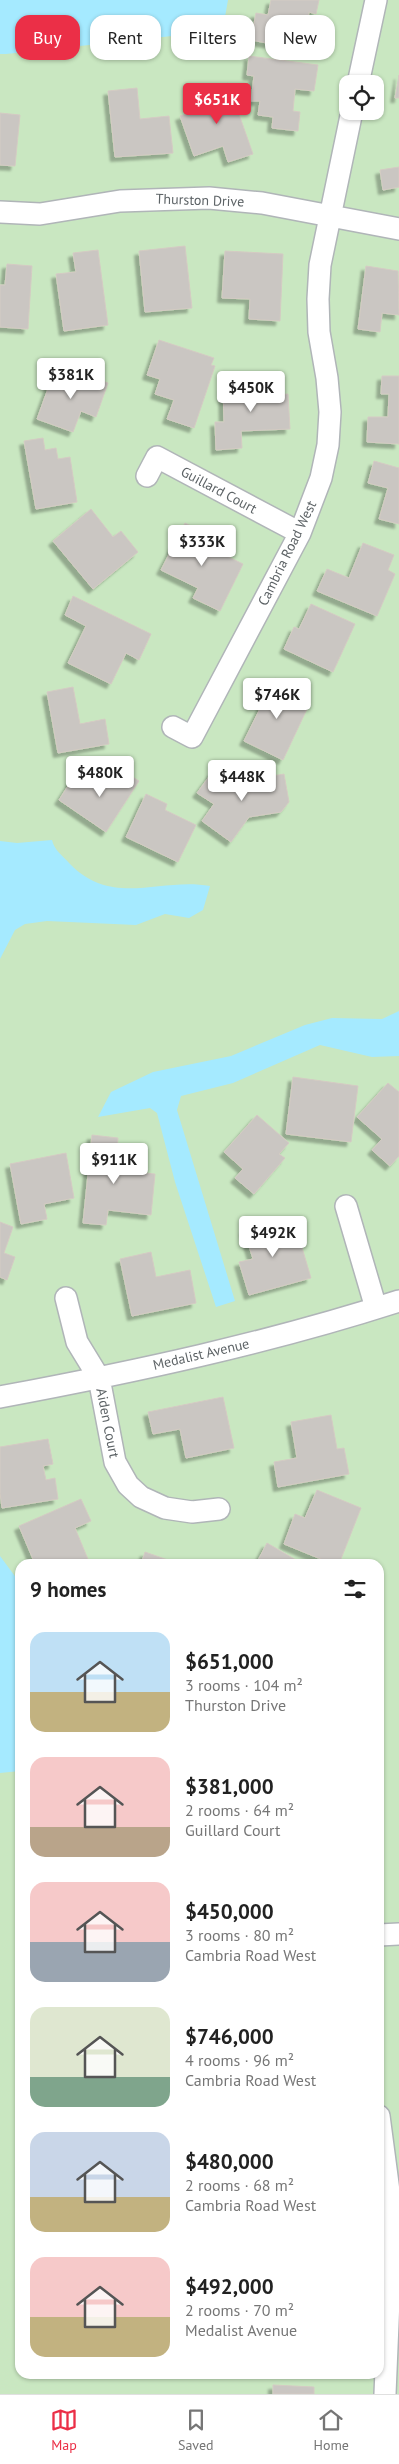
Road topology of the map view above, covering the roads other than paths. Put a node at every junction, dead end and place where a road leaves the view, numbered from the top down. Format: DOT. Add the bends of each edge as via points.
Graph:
graph roads {
  1 [pos="376,0"];
  2 [pos="360,75"];
  3 [pos="350,120"];
  4 [pos="0,212"];
  5 [pos="330,216"];
  6 [pos="399,229"];
  7 [pos="147,476"];
  8 [pos="300,533"];
  9 [pos="173,727"];
  10 [pos="346,1206"];
  11 [pos="66,1298"];
  12 [pos="399,1301"];
  13 [pos="376,1308"];
  14 [pos="99,1378"];
  15 [pos="0,1397"];
  16 [pos="219,1509"];
  17 [pos="399,1934"];
  18 [pos="384,1935"];
  19 [pos="384,2154"];
  20 [pos="385,2394"];
  1 -- 2 [label="street"];
  3 -- 5 [label="street, Cambria Road West"];
  4 -- 5 [label="street, Thurston Drive" via="40,214 120,201 191,198 262,203"];
  5 -- 6 [label="street, Thurston Drive"];
  5 -- 8 [label="street, Cambria Road West" via="320,266 318,299 330,412 328,445 321,478"];
  7 -- 8 [label="street, Guillard Court" via="157,457"];
  8 -- 9 [label="street, Cambria Road West" via="192,737"];
  10 -- 13 [label="street"];
  11 -- 14 [label="street, Aiden Court" via="77,1342"];
  12 -- 13 [label="street, Medalist Avenue"];
  13 -- 14 [label="street, Medalist Avenue" via="234,1347"];
  14 -- 15 [label="street, Medalist Avenue"];
  14 -- 16 [label="street, Aiden Court" via="116,1462 128,1486 141,1497 165,1508 192,1512"];
  17 -- 18 [label="street"];
  19 -- 20 [label="street" via="390,2199 391,2252"];
}
